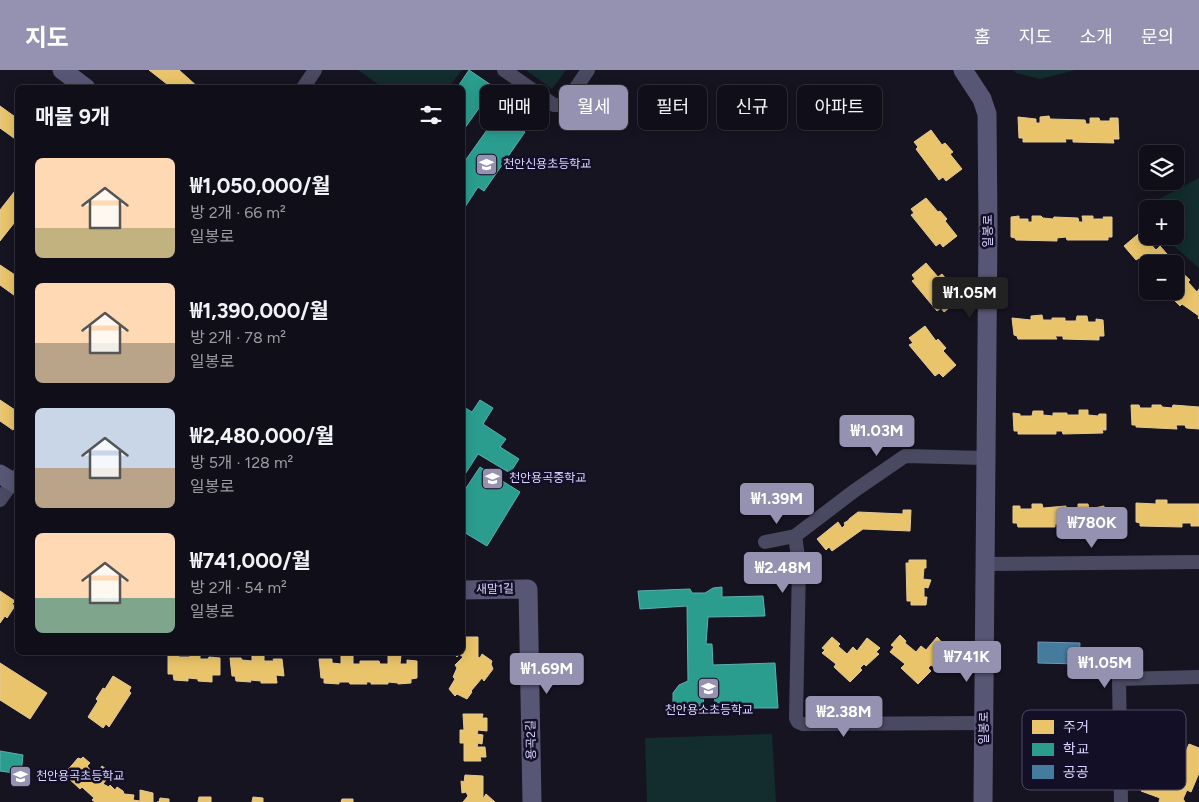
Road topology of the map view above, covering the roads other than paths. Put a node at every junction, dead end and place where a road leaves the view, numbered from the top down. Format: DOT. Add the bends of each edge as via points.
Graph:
graph roads {
  1 [pos="62,70"];
  2 [pos="314,70"];
  3 [pos="504,70"];
  4 [pos="588,70"];
  5 [pos="963,70"];
  6 [pos="82,85"];
  7 [pos="305,85"];
  8 [pos="986,458"];
  9 [pos="12,479"];
  10 [pos="0,500"];
  11 [pos="795,536"];
  12 [pos="765,542"];
  13 [pos="1199,562"];
  14 [pos="985,564"];
  15 [pos="528,589"];
  16 [pos="465,590"];
  17 [pos="1199,677"];
  18 [pos="1120,710"];
  19 [pos="984,723"];
  20 [pos="532,802"];
  21 [pos="983,802"];
  1 -- 6 [label="street"];
  2 -- 7 [label="street"];
  3 -- 4 [label="street" via="554,105 567,101"];
  5 -- 8 [label="street, 일봉로" via="982,99 987,114"];
  8 -- 11 [label="street" via="905,456"];
  8 -- 14 [label="street, 일봉로"];
  9 -- 10 [label="street"];
  11 -- 12 [label="street"];
  11 -- 19 [label="street" via="799,564 798,722"];
  13 -- 14 [label="street"];
  14 -- 19 [label="street, 일봉로"];
  15 -- 16 [label="street, 새말1길"];
  15 -- 20 [label="street, 용곡2길"];
  17 -- 18 [label="street" via="1119,679"];
  19 -- 21 [label="street, 일봉로"];
}
